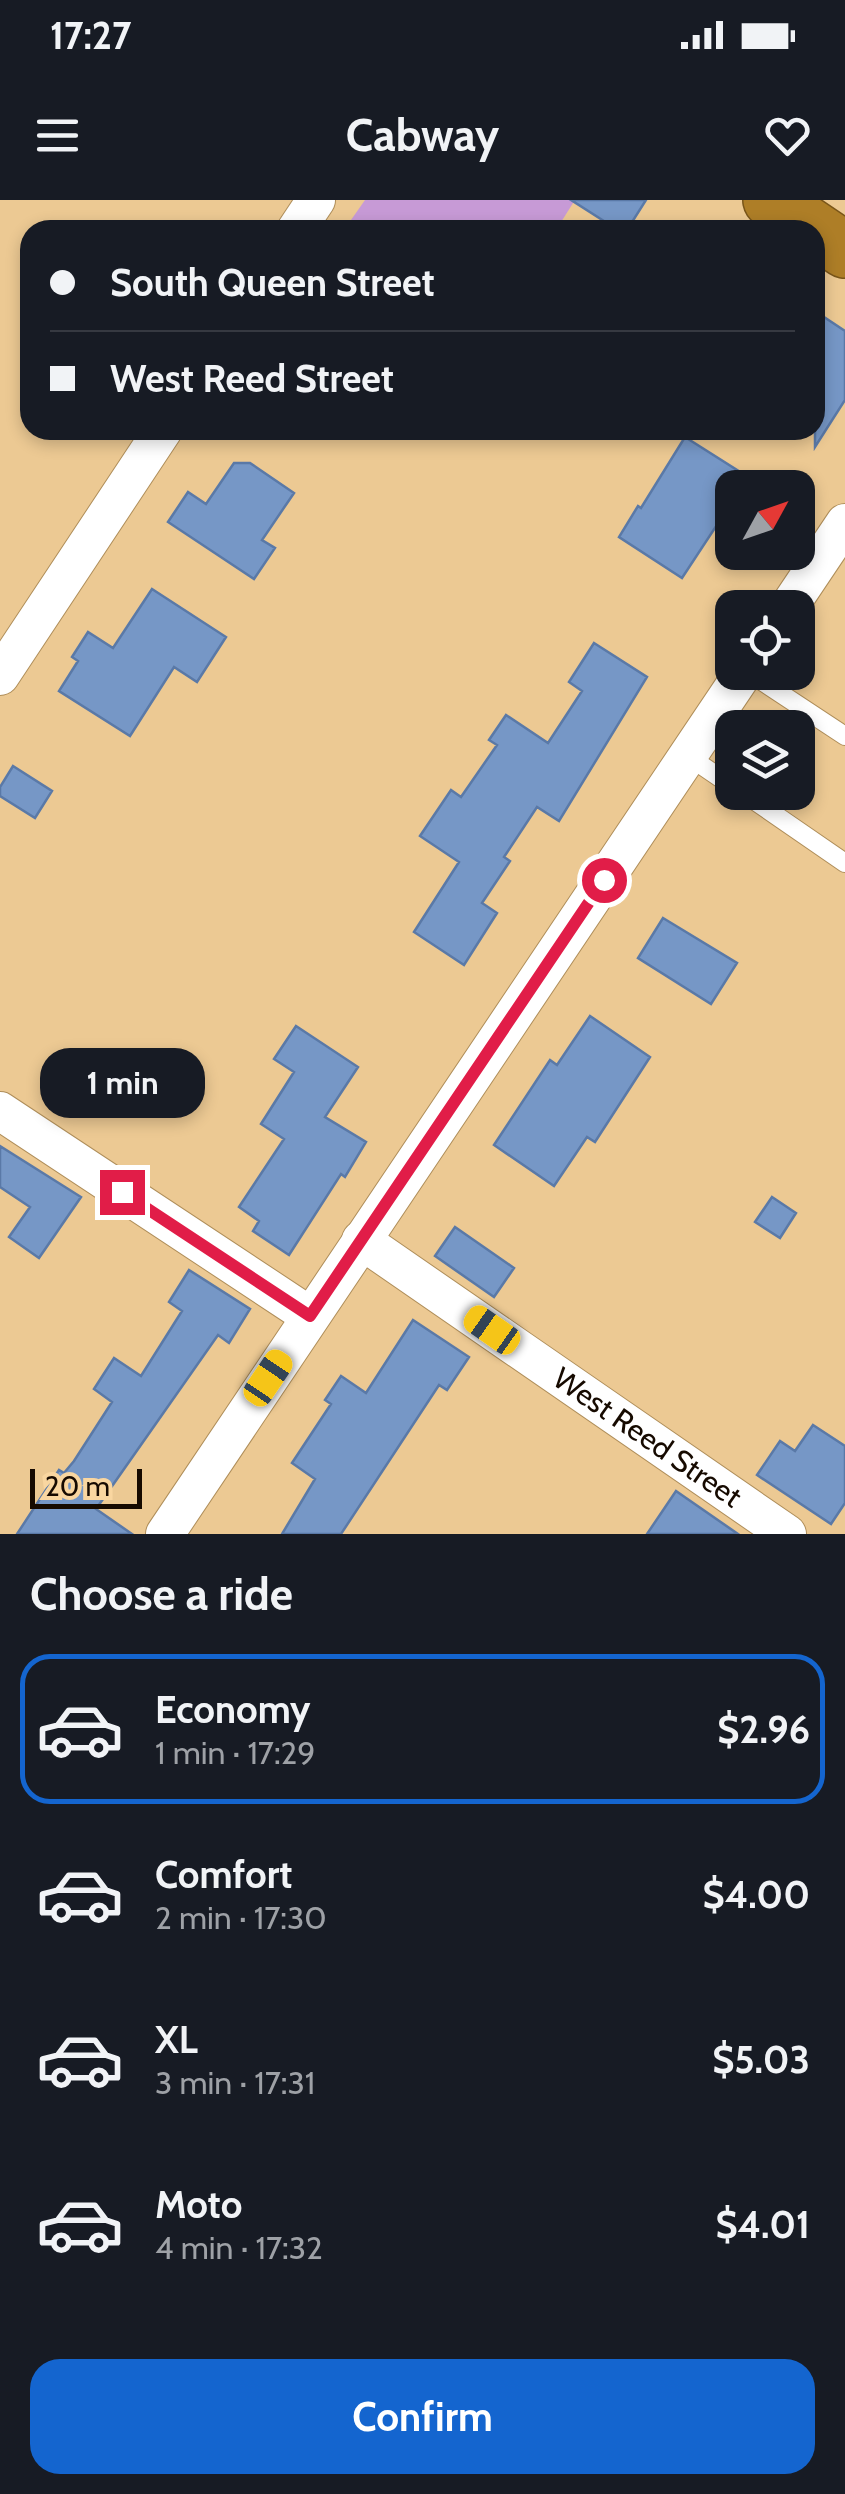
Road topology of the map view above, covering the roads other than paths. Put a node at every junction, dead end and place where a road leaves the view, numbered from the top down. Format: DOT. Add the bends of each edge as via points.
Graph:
graph roads {
  1 [pos="771,200"];
  2 [pos="801,220"];
  3 [pos="156,440"];
  4 [pos="845,524"];
  5 [pos="800,590"];
  6 [pos="0,676"];
  7 [pos="734,690"];
  8 [pos="774,690"];
  9 [pos="845,736"];
  10 [pos="688,756"];
  11 [pos="715,774"];
  12 [pos="768,810"];
  13 [pos="845,863"];
  14 [pos="0,1111"];
  15 [pos="361,1240"];
  16 [pos="310,1316"];
  17 [pos="165,1534"];
  18 [pos="787,1534"];
  1 -- 2 [label="highway"];
  3 -- 6 [label="street"];
  4 -- 5 [label="street"];
  7 -- 10 [label="street"];
  8 -- 9 [label="lane"];
  10 -- 11 [label="lane"];
  10 -- 15 [label="street"];
  12 -- 13 [label="lane"];
  14 -- 16 [label="street"];
  15 -- 16 [label="street"];
  15 -- 18 [label="street, West Reed Street"];
  16 -- 17 [label="street"];
}
